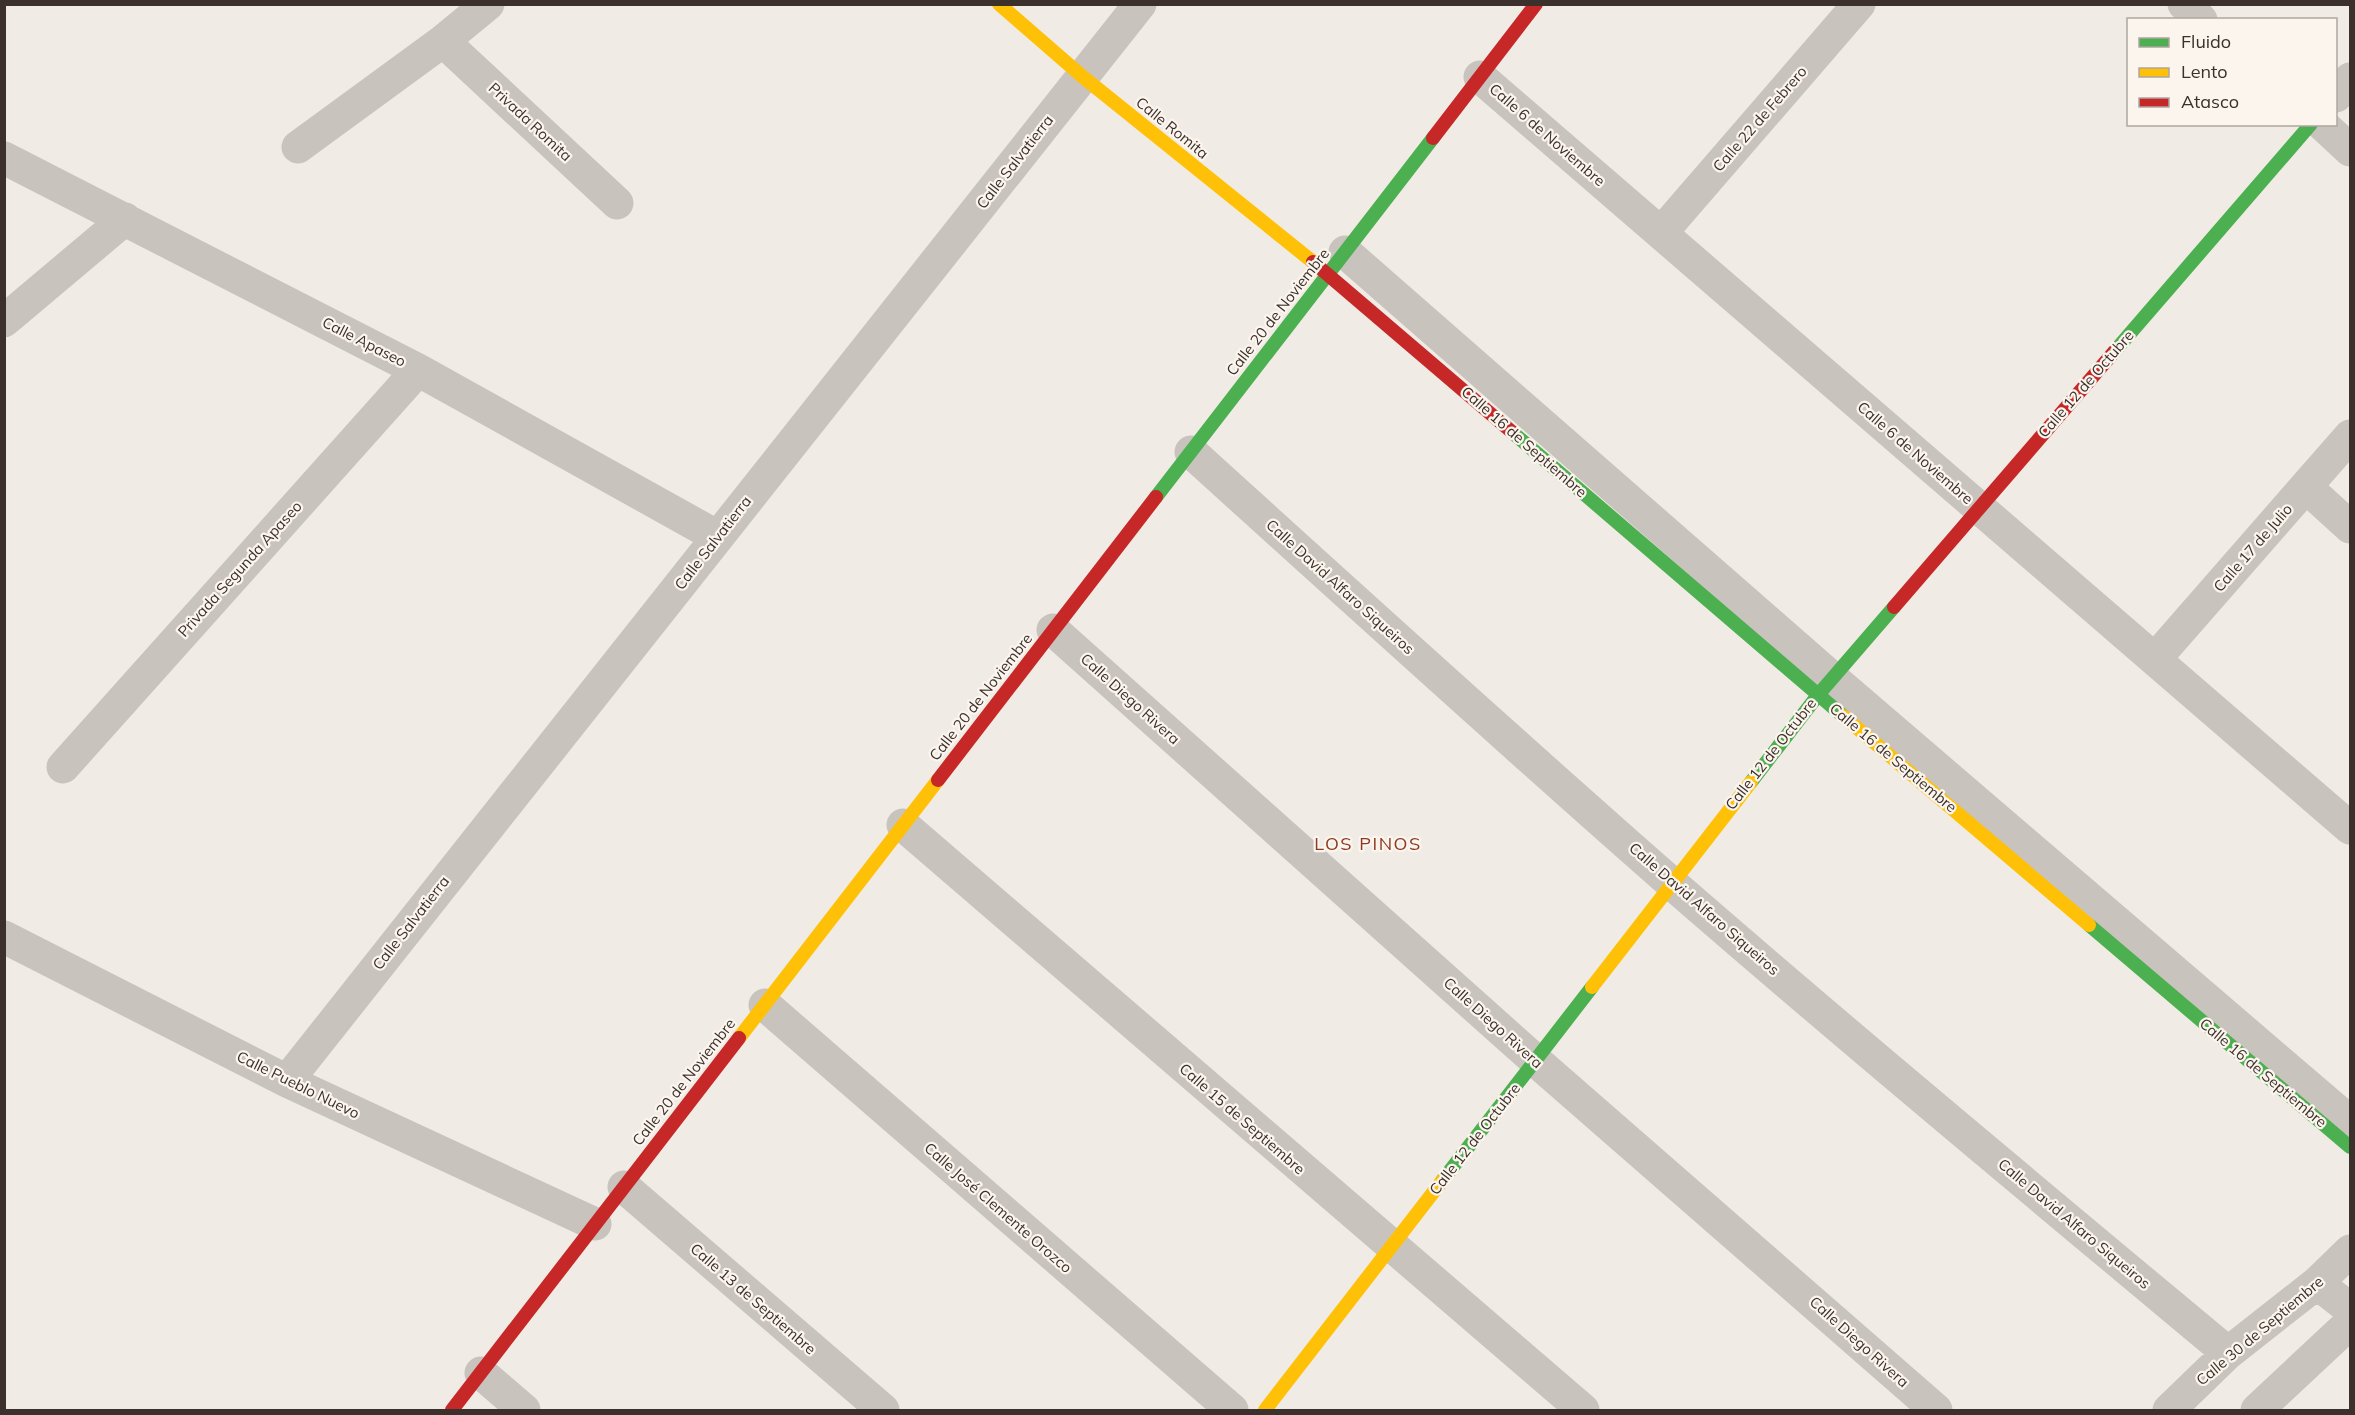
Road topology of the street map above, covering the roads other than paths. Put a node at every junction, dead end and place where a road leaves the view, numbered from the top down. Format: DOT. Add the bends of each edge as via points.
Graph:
graph roads {
  1 [pos="488,4"];
  2 [pos="999,4"];
  3 [pos="1140,4"];
  4 [pos="1536,4"];
  5 [pos="1859,4"];
  6 [pos="2184,4"];
  7 [pos="2199,18"];
  8 [pos="443,41"];
  9 [pos="1083,77"];
  10 [pos="1480,77"];
  11 [pos="2350,79"];
  12 [pos="2337,95"];
  13 [pos="2309,126"];
  14 [pos="2324,126"];
  15 [pos="298,147"];
  16 [pos="2350,150"];
  17 [pos="4,158"];
  18 [pos="617,202"];
  19 [pos="125,219"];
  20 [pos="1660,233"];
  21 [pos="1336,263"];
  22 [pos="4,321"];
  23 [pos="418,370"];
  24 [pos="2348,443"];
  25 [pos="1191,452"];
  26 [pos="2306,487"];
  27 [pos="1979,507"];
  28 [pos="2350,527"];
  29 [pos="718,537"];
  30 [pos="1053,630"];
  31 [pos="2155,659"];
  32 [pos="1825,686"];
  33 [pos="63,767"];
  34 [pos="903,825"];
  35 [pos="2350,828"];
  36 [pos="1671,882"];
  37 [pos="4,937"];
  38 [pos="765,1005"];
  39 [pos="1536,1061"];
  40 [pos="287,1081"];
  41 [pos="2350,1122"];
  42 [pos="2350,1147"];
  43 [pos="624,1186"];
  44 [pos="595,1224"];
  45 [pos="1391,1246"];
  46 [pos="2350,1251"];
  47 [pos="2317,1283"];
  48 [pos="2350,1309"];
  49 [pos="2350,1323"];
  50 [pos="2228,1353"];
  51 [pos="481,1373"];
  52 [pos="452,1410"];
  53 [pos="524,1410"];
  54 [pos="882,1410"];
  55 [pos="1232,1410"];
  56 [pos="1265,1410"];
  57 [pos="1583,1410"];
  58 [pos="1936,1410"];
  59 [pos="2169,1410"];
  60 [pos="2257,1410"];
  1 -- 8 [label="street"];
  2 -- 9 [label="street, Calle Romita"];
  3 -- 9 [label="street, Calle Salvatierra"];
  4 -- 10 [label="street, Calle 20 de Noviembre"];
  5 -- 20 [label="street, Calle 22 de Febrero"];
  6 -- 7 [label="street"];
  8 -- 15 [label="street"];
  8 -- 18 [label="street, Privada Romita"];
  9 -- 21 [label="street, Calle Romita"];
  9 -- 29 [label="street, Calle Salvatierra"];
  10 -- 20 [label="street, Calle 6 de Noviembre"];
  10 -- 21 [label="street, Calle 20 de Noviembre"];
  11 -- 12 [label="street"];
  13 -- 27 [label="street, Calle 12 de Octubre"];
  14 -- 16 [label="street"];
  17 -- 19 [label="street, Calle Apaseo"];
  19 -- 22 [label="street"];
  19 -- 23 [label="street, Calle Apaseo"];
  20 -- 27 [label="street, Calle 6 de Noviembre"];
  21 -- 25 [label="street, Calle 20 de Noviembre"];
  21 -- 32 [label="street, Calle 16 de Septiembre"];
  23 -- 29 [label="street, Calle Apaseo"];
  23 -- 33 [label="street, Privada Segunda Apaseo"];
  24 -- 26 [label="street, Calle 17 de Julio"];
  25 -- 30 [label="street, Calle 20 de Noviembre"];
  25 -- 36 [label="street, Calle David Alfaro Siqueiros"];
  26 -- 28 [label="street"];
  26 -- 31 [label="street, Calle 17 de Julio"];
  27 -- 31 [label="street, Calle 6 de Noviembre"];
  27 -- 32 [label="street, Calle 12 de Octubre"];
  29 -- 40 [label="street, Calle Salvatierra"];
  30 -- 34 [label="street, Calle 20 de Noviembre"];
  30 -- 39 [label="street, Calle Diego Rivera"];
  31 -- 35 [label="street, Calle 6 de Noviembre"];
  32 -- 36 [label="street, Calle 12 de Octubre"];
  32 -- 41 [label="street, Calle 16 de Septiembre"];
  32 -- 42 [label="street, Calle 16 de Septiembre"];
  34 -- 38 [label="street, Calle 20 de Noviembre"];
  34 -- 45 [label="street, Calle 15 de Septiembre"];
  36 -- 39 [label="street, Calle 12 de Octubre"];
  36 -- 50 [label="street, Calle David Alfaro Siqueiros"];
  37 -- 40 [label="street, Calle Pueblo Nuevo"];
  38 -- 43 [label="street, Calle 20 de Noviembre"];
  38 -- 55 [label="street, Calle José Clemente Orozco"];
  39 -- 45 [label="street, Calle 12 de Octubre"];
  39 -- 58 [label="street, Calle Diego Rivera"];
  40 -- 44 [label="street, Calle Pueblo Nuevo"];
  43 -- 44 [label="street, Calle 20 de Noviembre"];
  43 -- 54 [label="street, Calle 13 de Septiembre"];
  44 -- 51 [label="street, Calle 20 de Noviembre"];
  45 -- 56 [label="street, Calle 12 de Octubre"];
  45 -- 57 [label="street, Calle 15 de Septiembre"];
  46 -- 47 [label="street, Calle 30 de Septiembre"];
  47 -- 48 [label="street"];
  47 -- 50 [label="street, Calle 30 de Septiembre"];
  49 -- 60 [label="street"];
  50 -- 59 [label="street, Calle 30 de Septiembre"];
  51 -- 52 [label="street, Calle 20 de Noviembre"];
  51 -- 53 [label="street"];
}
